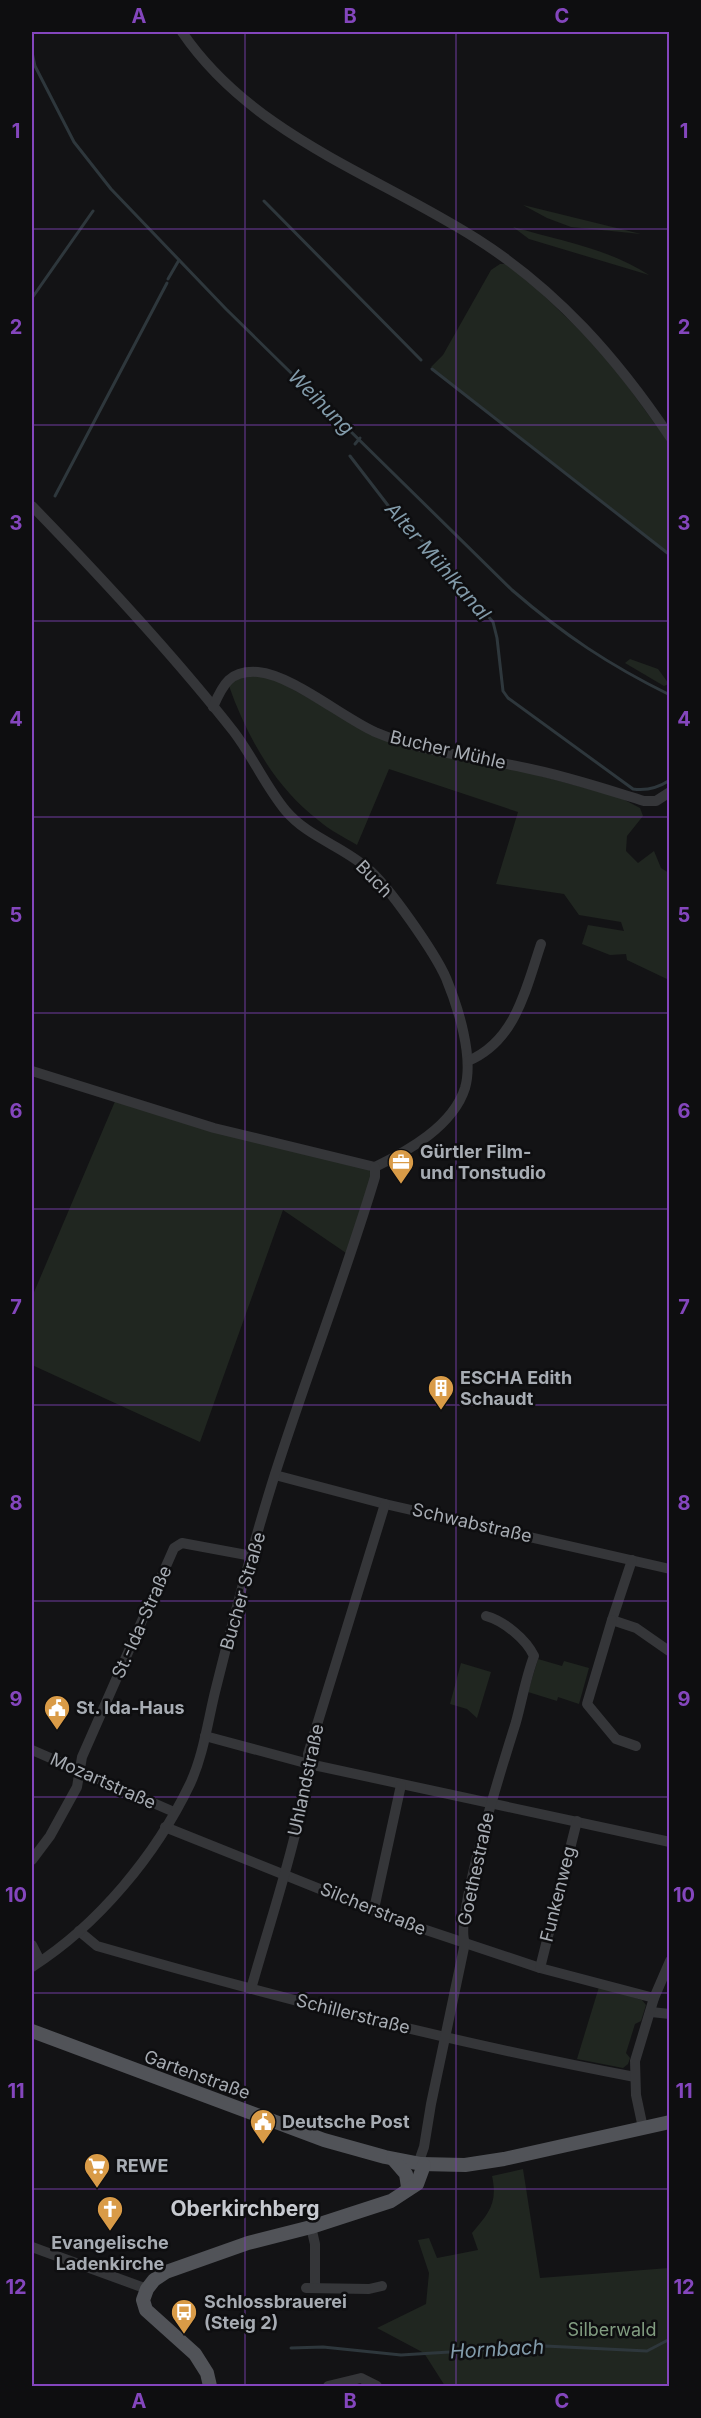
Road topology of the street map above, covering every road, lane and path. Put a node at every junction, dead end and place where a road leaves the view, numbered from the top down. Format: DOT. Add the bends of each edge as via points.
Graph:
graph roads {
  1 [pos="182,32"];
  2 [pos="669,437"];
  3 [pos="32,506"];
  4 [pos="213,707"];
  5 [pos="669,792"];
  6 [pos="541,944"];
  7 [pos="468,1061"];
  8 [pos="32,1071"];
  9 [pos="375,1167"];
  10 [pos="275,1475"];
  11 [pos="385,1503"];
  12 [pos="252,1556"];
  13 [pos="632,1560"];
  14 [pos="669,1569"];
  15 [pos="486,1617"];
  16 [pos="612,1620"];
  17 [pos="669,1652"];
  18 [pos="205,1736"];
  19 [pos="636,1746"];
  20 [pos="32,1750"];
  21 [pos="309,1764"];
  22 [pos="79,1771"];
  23 [pos="401,1785"];
  24 [pos="490,1803"];
  25 [pos="174,1812"];
  26 [pos="577,1821"];
  27 [pos="165,1827"];
  28 [pos="669,1842"];
  29 [pos="32,1860"];
  30 [pos="286,1874"];
  31 [pos="374,1909"];
  32 [pos="79,1931"];
  33 [pos="465,1943"];
  34 [pos="32,1945"];
  35 [pos="669,1961"];
  36 [pos="36,1964"];
  37 [pos="540,1968"];
  38 [pos="251,1989"];
  39 [pos="654,1998"];
  40 [pos="651,2012"];
  41 [pos="669,2014"];
  42 [pos="32,2031"];
  43 [pos="446,2037"];
  44 [pos="635,2077"];
  45 [pos="669,2122"];
  46 [pos="643,2128"];
  47 [pos="393,2159"];
  48 [pos="421,2164"];
  49 [pos="405,2191"];
  50 [pos="311,2227"];
  51 [pos="32,2247"];
  52 [pos="382,2286"];
  53 [pos="147,2289"];
  54 [pos="210,2386"];
  55 [pos="328,2386"];
  56 [pos="377,2386"];
  1 -- 2 [label="street" via="215,72 269,120 480,241 538,283 617,363"];
  3 -- 4 [label="street"];
  4 -- 5 [label="street, Bucher Mühle" via="233,675 271,674 375,731 408,743 560,775 644,801 656,801"];
  4 -- 7 [label="street, Buch" via="295,822 360,862 390,893 445,977"];
  6 -- 7 [label="street" via="515,1018 499,1040"];
  7 -- 9 [label="street, Buch" via="465,1087 446,1119 416,1145"];
  8 -- 9 [label="street" via="214,1128"];
  9 -- 10 [label="street, Bucher Straße" via="350,1260"];
  10 -- 11 [label="street, Schwabstraße"];
  10 -- 12 [label="street, Bucher Straße"];
  11 -- 13 [label="street, Schwabstraße"];
  11 -- 21 [label="street, Uhlandstraße" via="308,1754"];
  12 -- 18 [label="street, Bucher Straße"];
  12 -- 22 [label="street, St.-Ida-Straße" via="182,1543 174,1548"];
  13 -- 14 [label="street, Schwabstraße"];
  13 -- 16 [label="street"];
  15 -- 24 [label="street, Goethestraße" via="499,1620 534,1656"];
  16 -- 17 [label="street" via="636,1628"];
  16 -- 19 [label="street" via="587,1704 616,1739"];
  18 -- 21 [label="street"];
  18 -- 25 [label="street, Bucher Straße" via="194,1772"];
  20 -- 22 [label="street, Mozartstraße"];
  21 -- 23 [label="street"];
  21 -- 30 [label="street, Uhlandstraße"];
  22 -- 25 [label="street, Mozartstraße"];
  22 -- 29 [label="street, St.-Ida-Straße" via="77,1787"];
  23 -- 24 [label="street"];
  23 -- 31 [label="street"];
  24 -- 26 [label="street"];
  24 -- 33 [label="street, Goethestraße" via="462,1935"];
  25 -- 27 [label="street, Bucher Straße"];
  26 -- 28 [label="street"];
  26 -- 37 [label="street, Funkenweg"];
  27 -- 30 [label="street, Silcherstraße"];
  27 -- 32 [label="street, Bucher Straße" via="117,1891"];
  30 -- 31 [label="street, Silcherstraße"];
  30 -- 38 [label="street, Uhlandstraße"];
  31 -- 33 [label="street, Silcherstraße"];
  32 -- 36 [label="street, Bucher Straße"];
  32 -- 38 [label="street, Schillerstraße" via="97,1946"];
  33 -- 37 [label="street, Silcherstraße"];
  33 -- 43 [label="street, Goethestraße"];
  34 -- 36 [label="street"];
  35 -- 39 [label="street"];
  37 -- 39 [label="street, Silcherstraße"];
  38 -- 43 [label="street, Schillerstraße"];
  39 -- 40 [label="street"];
  40 -- 41 [label="street"];
  40 -- 44 [label="street" via="635,2061"];
  42 -- 47 [label="main road, Gartenstraße" via="269,2121"];
  43 -- 44 [label="street, Schillerstraße"];
  43 -- 48 [label="street, Goethestraße"];
  44 -- 46 [label="street"];
  45 -- 46 [label="main road, Gartenstraße"];
  46 -- 48 [label="main road, Gartenstraße" via="504,2159 465,2165"];
  47 -- 48 [label="main road, Gartenstraße"];
  47 -- 49 [label="main road" via="406,2174"];
  48 -- 49 [label="main road" via="417,2184"];
  49 -- 50 [label="main road"];
  50 -- 52 [label="street" via="315,2244 310,2288"];
  50 -- 53 [label="main road" via="194,2262 159,2276"];
  51 -- 53 [label="street"];
  53 -- 54 [label="main road" via="143,2300 146,2310 195,2354"];
  55 -- 56 [label="street" via="361,2378"];
}
